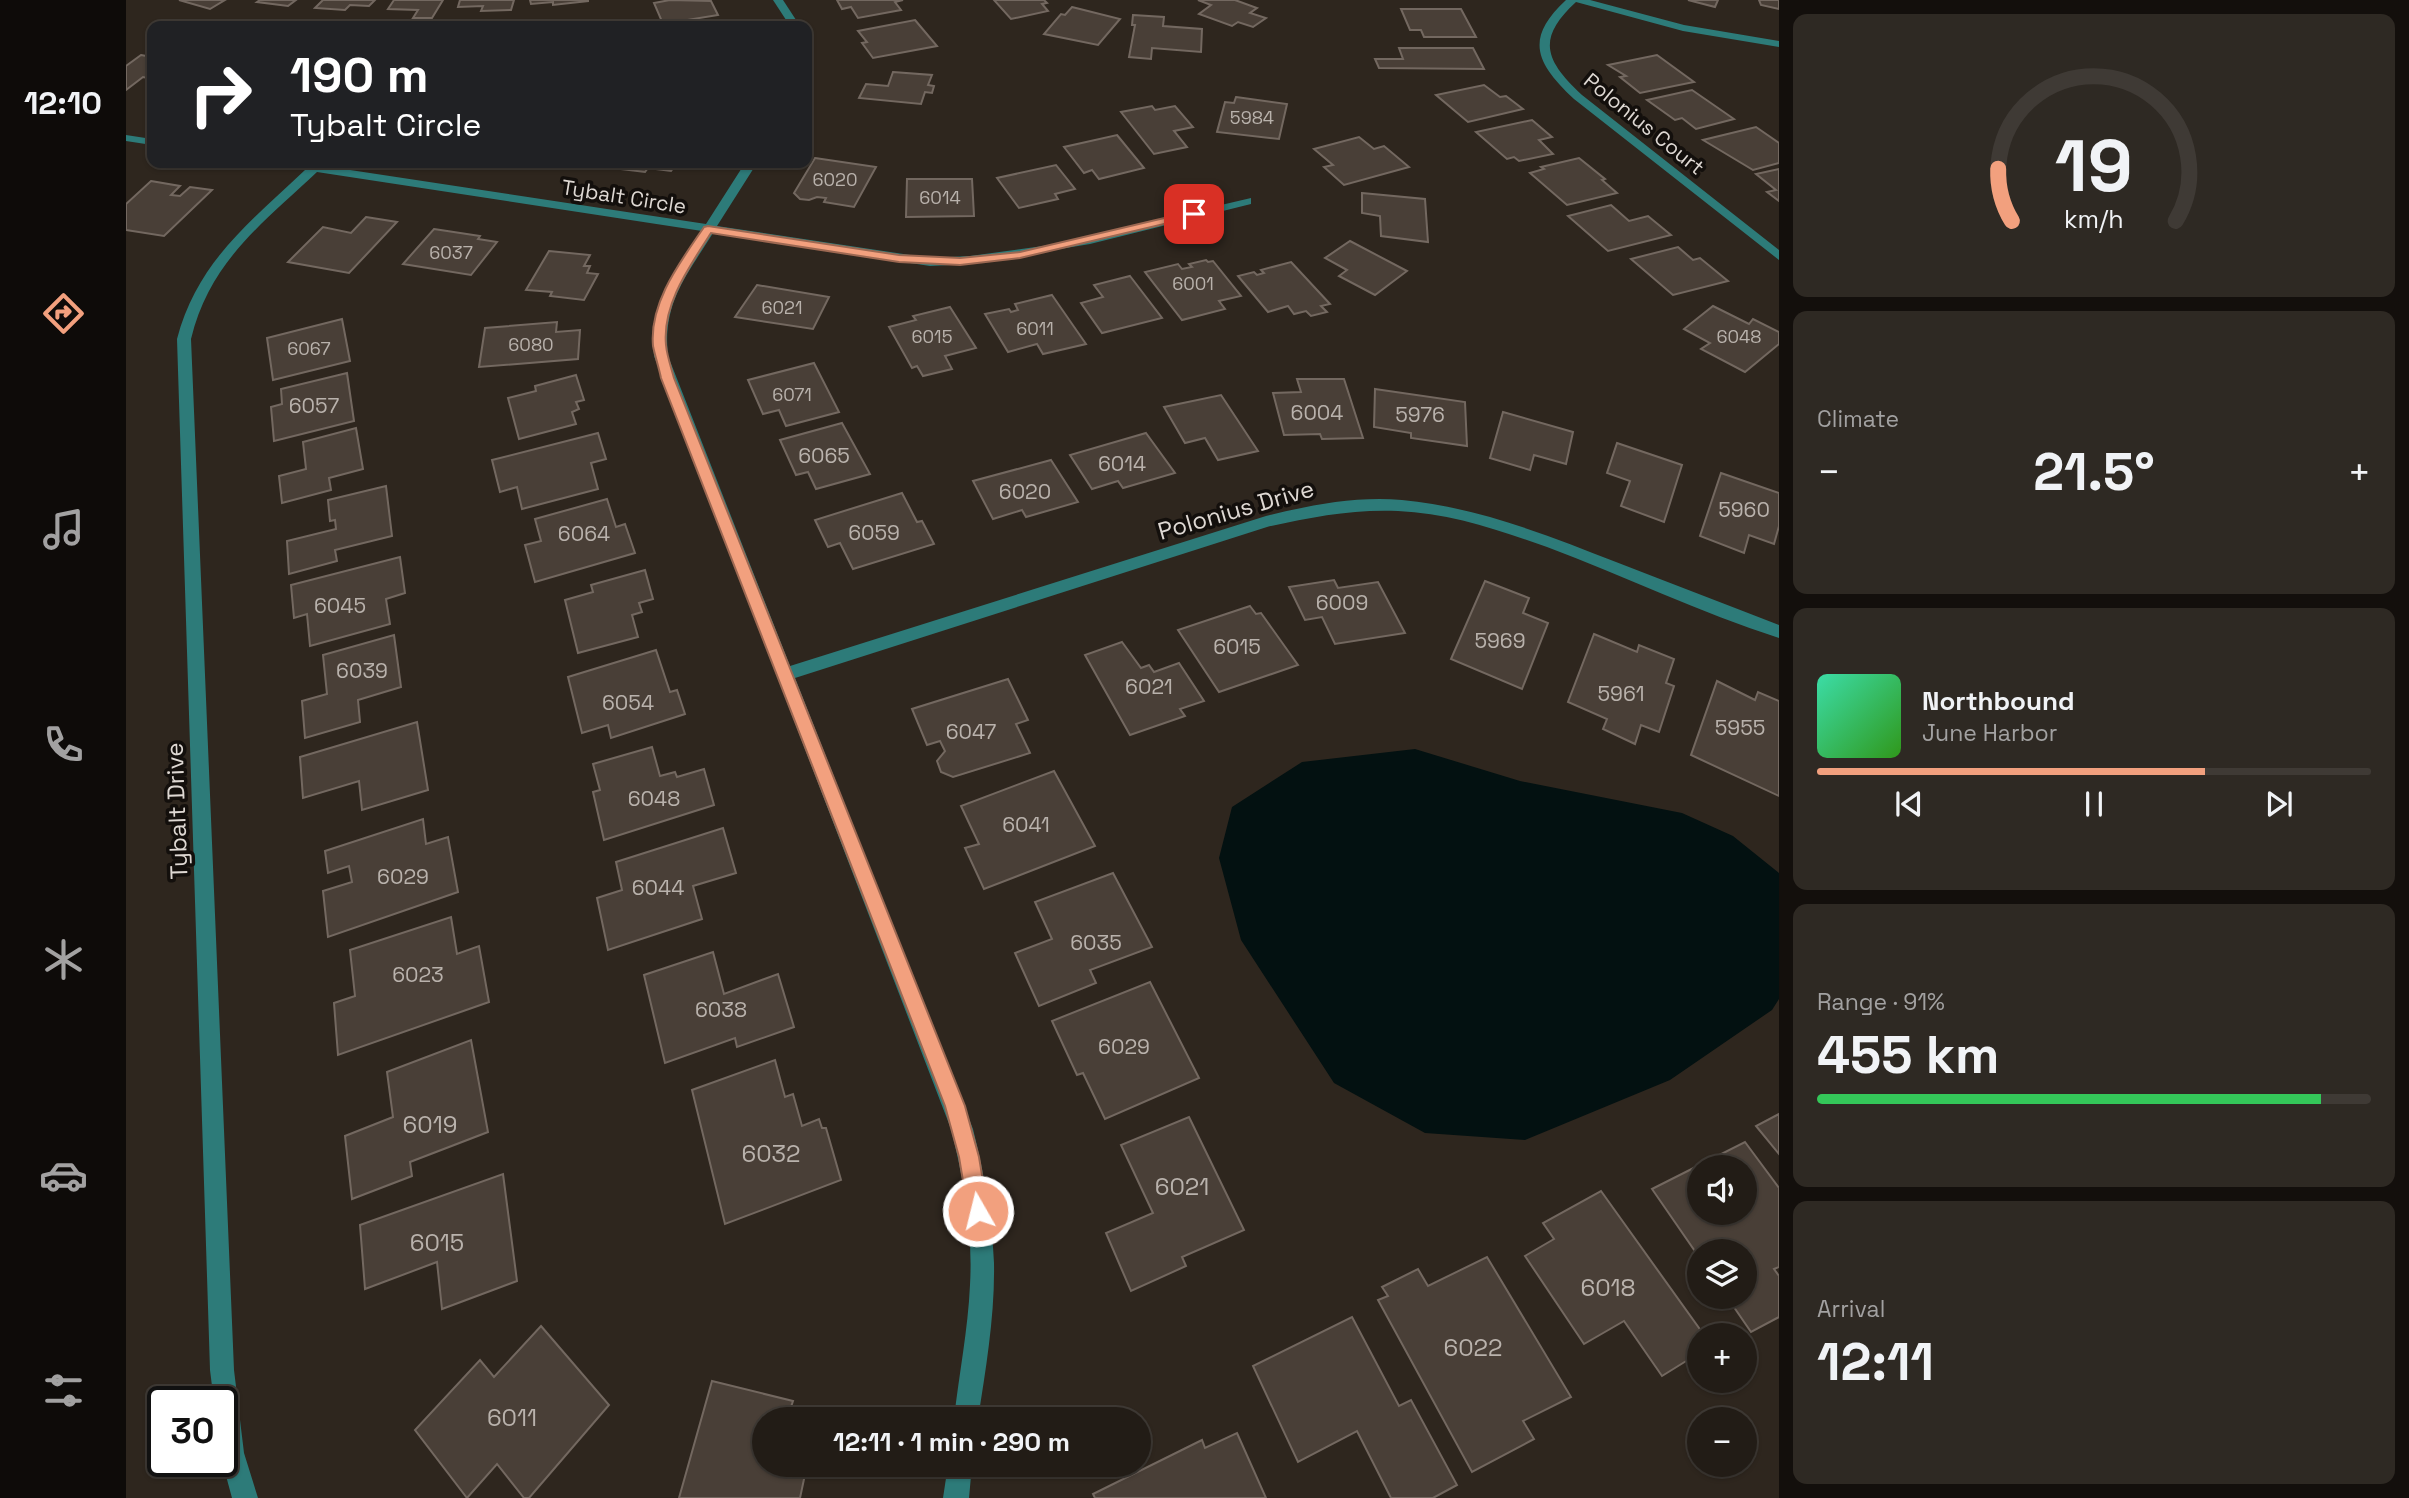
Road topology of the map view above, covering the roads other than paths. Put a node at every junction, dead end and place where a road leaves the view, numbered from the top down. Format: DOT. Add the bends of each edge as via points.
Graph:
graph roads {
  1 [pos="778,0"];
  2 [pos="1572,0"];
  3 [pos="1579,0"];
  4 [pos="792,21"];
  5 [pos="1779,44"];
  6 [pos="126,138"];
  7 [pos="147,141"];
  8 [pos="314,168"];
  9 [pos="748,168"];
  10 [pos="1247,201"];
  11 [pos="708,229"];
  12 [pos="1779,256"];
  13 [pos="1779,632"];
  14 [pos="785,674"];
  15 [pos="967,1407"];
  16 [pos="959,1477"];
  17 [pos="245,1498"];
  18 [pos="956,1498"];
  1 -- 4 [label="street"];
  2 -- 12 [label="street, Polonius Court" via="1550,19 1543,36 1544,53 1558,78"];
  3 -- 5 [label="street" via="1683,28"];
  6 -- 7 [label="street"];
  8 -- 11 [label="street, Tybalt Circle"];
  8 -- 17 [label="street, Tybalt Drive" via="217,263 193,303 184,338 222,1370 233,1453"];
  9 -- 11 [label="street"];
  10 -- 11 [label="street, Tybalt Circle" via="1027,254 960,262 899,258"];
  11 -- 14 [label="street" via="664,304 661,356"];
  13 -- 14 [label="street, Polonius Drive" via="1518,529 1437,509 1338,506 1300,511"];
  14 -- 15 [label="street" via="955,1106 969,1157 982,1284"];
  16 -- 18 [label="street"];
}
